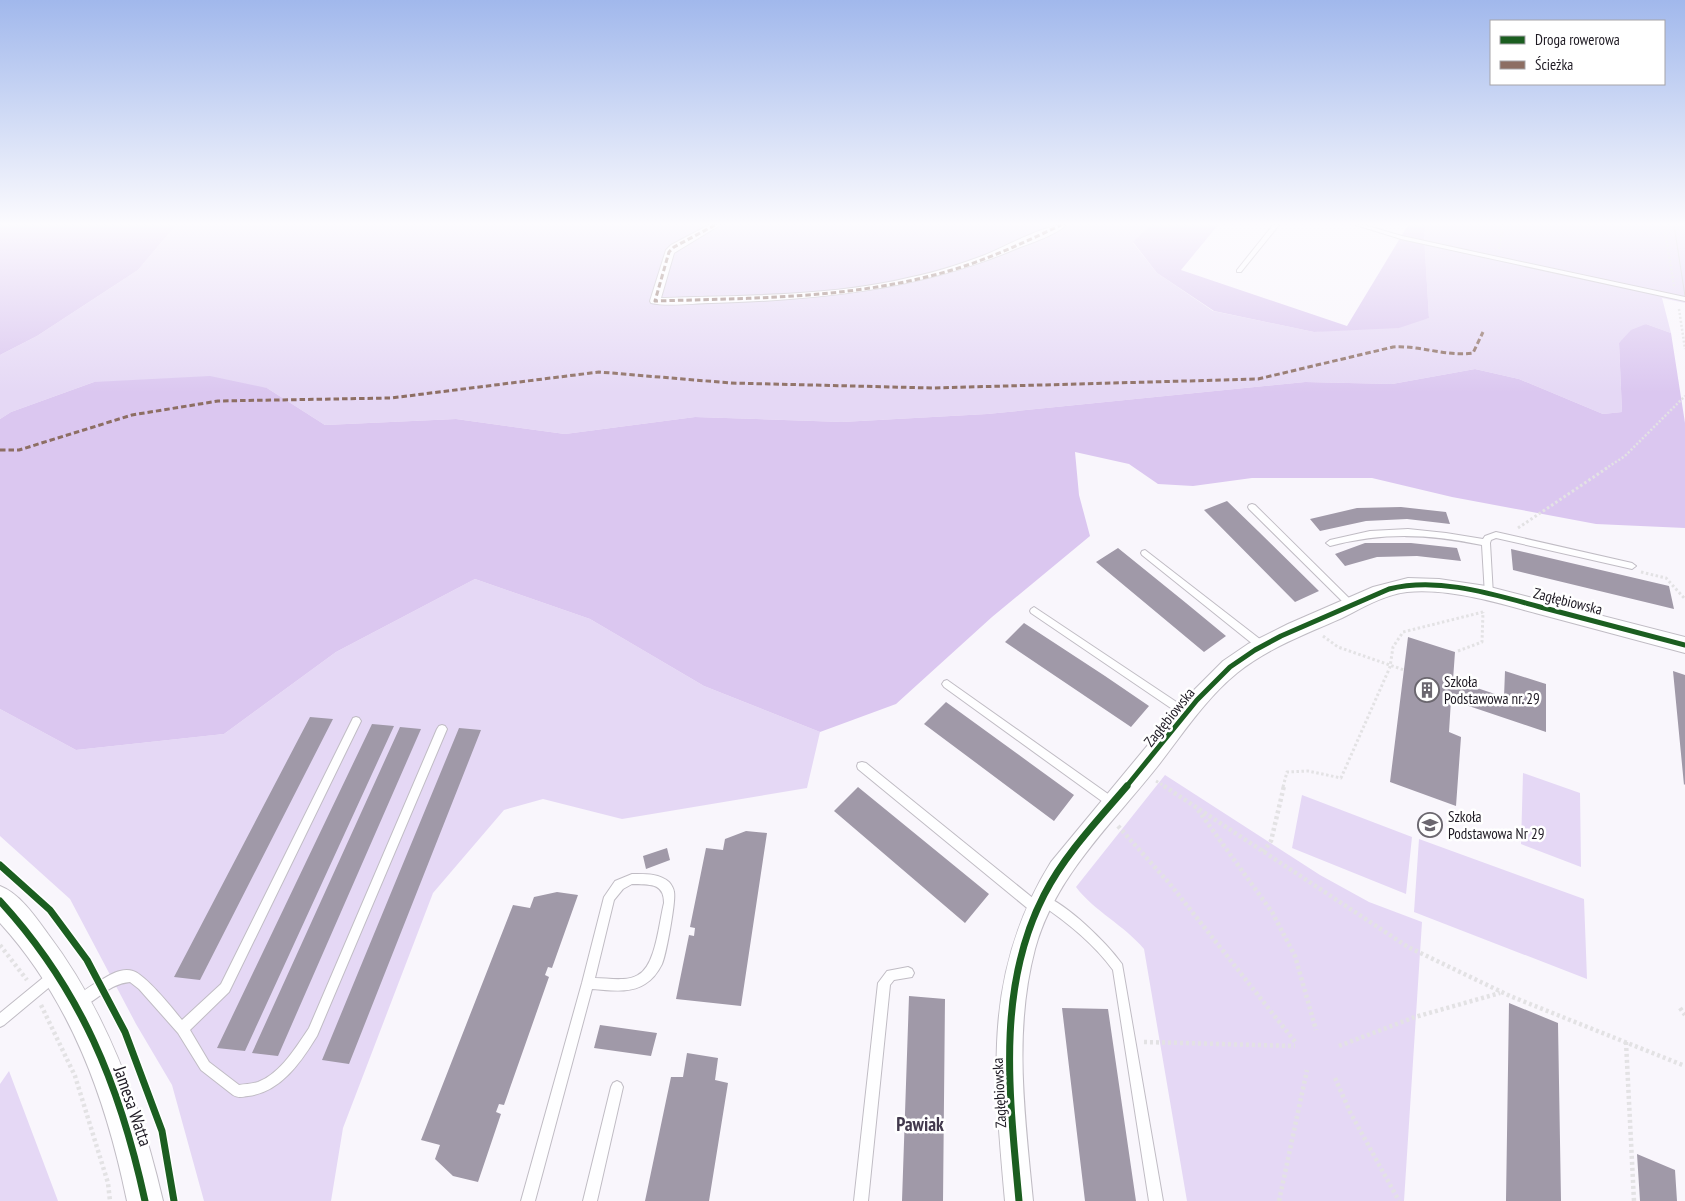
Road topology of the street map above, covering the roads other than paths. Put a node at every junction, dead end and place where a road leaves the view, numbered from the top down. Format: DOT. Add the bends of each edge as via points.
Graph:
graph roads {
  1 [pos="661,281"];
  2 [pos="900,281"];
  3 [pos="1601,281"];
  4 [pos="1685,299"];
  5 [pos="1252,506"];
  6 [pos="1330,543"];
  7 [pos="1486,543"];
  8 [pos="1145,553"];
  9 [pos="1634,568"];
  10 [pos="1485,604"];
  11 [pos="1351,605"];
  12 [pos="1034,612"];
  13 [pos="1685,645"];
  14 [pos="1262,646"];
  15 [pos="947,684"];
  16 [pos="1187,714"];
  17 [pos="356,721"];
  18 [pos="442,729"];
  19 [pos="862,766"];
  20 [pos="1115,814"];
  21 [pos="0,901"];
  22 [pos="1038,903"];
  23 [pos="908,973"];
  24 [pos="46,983"];
  25 [pos="588,983"];
  26 [pos="76,1005"];
  27 [pos="0,1021"];
  28 [pos="182,1028"];
  29 [pos="617,1087"];
  30 [pos="145,1201"];
  31 [pos="528,1201"];
  32 [pos="590,1201"];
  33 [pos="861,1201"];
  34 [pos="1019,1201"];
  35 [pos="1156,1201"];
  1 -- 2 [label="street" via="655,301 792,296"];
  3 -- 4 [label="lane"];
  5 -- 11 [label="lane"];
  6 -- 7 [label="lane" via="1359,535 1407,532"];
  7 -- 9 [label="lane" via="1488,538 1496,535 1508,536"];
  7 -- 10 [label="lane"];
  8 -- 14 [label="lane"];
  10 -- 11 [label="street, Zagłębiowska" via="1437,586 1405,585"];
  10 -- 13 [label="street, Zagłębiowska" via="1618,626"];
  11 -- 14 [label="street, Zagłębiowska"];
  12 -- 16 [label="lane"];
  14 -- 16 [label="street, Zagłębiowska" via="1230,667"];
  15 -- 20 [label="lane"];
  16 -- 20 [label="street, Zagłębiowska"];
  17 -- 28 [label="lane" via="224,988"];
  18 -- 28 [label="lane" via="313,1032 296,1058 260,1088 237,1091 205,1066"];
  19 -- 22 [label="lane"];
  20 -- 22 [label="street, Zagłębiowska" via="1079,841"];
  21 -- 24 [label="street, Jamesa Watta" via="21,921"];
  22 -- 34 [label="street, Zagłębiowska" via="1024,945 1010,1024 1009,1057"];
  22 -- 35 [label="lane" via="1057,908 1111,957 1118,968"];
  23 -- 33 [label="lane" via="891,975 884,983"];
  24 -- 26 [label="street, Jamesa Watta"];
  24 -- 27 [label="lane"];
  25 -- 25 [label="lane" via="609,897 619,885 632,878 664,885 669,892 669,903 657,961 650,974 640,981 621,985"];
  25 -- 31 [label="lane"];
  26 -- 28 [label="lane" via="119,976 132,976"];
  26 -- 30 [label="street, Jamesa Watta" via="122,1107"];
  29 -- 32 [label="lane"];
}
